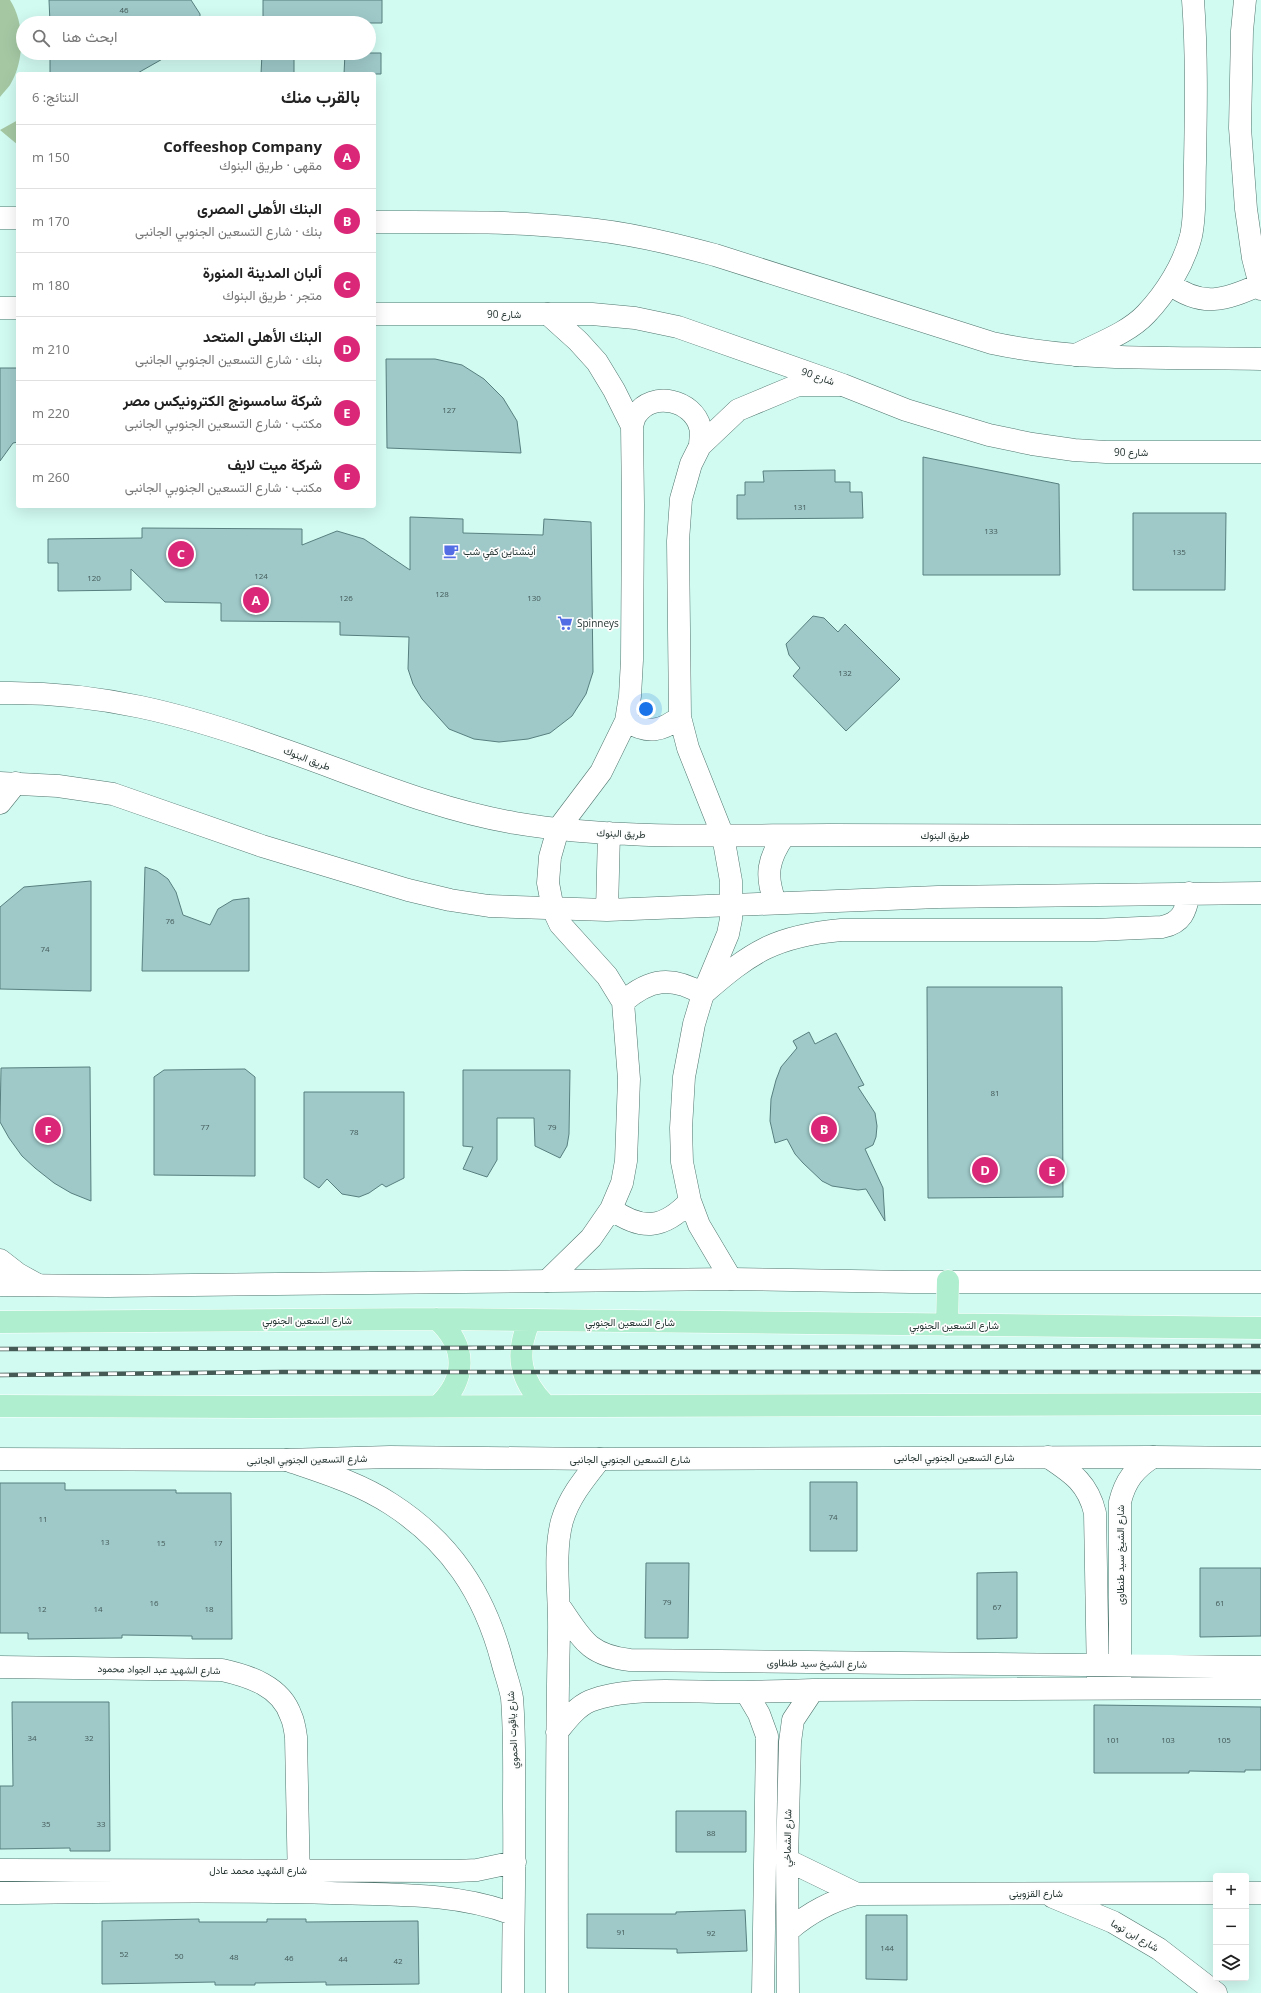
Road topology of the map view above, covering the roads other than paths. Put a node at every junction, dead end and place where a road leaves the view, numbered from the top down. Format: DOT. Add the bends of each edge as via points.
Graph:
graph roads {
  1 [pos="1193,0"];
  2 [pos="1246,0"];
  3 [pos="0,218"];
  4 [pos="16,218"];
  5 [pos="376,222"];
  6 [pos="1170,284"];
  7 [pos="1260,287"];
  8 [pos="0,308"];
  9 [pos="16,308"];
  10 [pos="376,314"];
  11 [pos="548,314"];
  12 [pos="1076,355"];
  13 [pos="1261,359"];
  14 [pos="843,385"];
  15 [pos="632,426"];
  16 [pos="700,446"];
  17 [pos="1261,452"];
  18 [pos="0,693"];
  19 [pos="680,717"];
  20 [pos="626,721"];
  21 [pos="8,783"];
  22 [pos="0,803"];
  23 [pos="558,829"];
  24 [pos="609,833"];
  25 [pos="723,836"];
  26 [pos="784,836"];
  27 [pos="1261,836"];
  28 [pos="1189,893"];
  29 [pos="1261,893"];
  30 [pos="847,900"];
  31 [pos="775,902"];
  32 [pos="731,904"];
  33 [pos="553,909"];
  34 [pos="608,910"];
  35 [pos="848,930"];
  36 [pos="703,994"];
  37 [pos="623,1002"];
  38 [pos="690,1201"];
  39 [pos="611,1209"];
  40 [pos="0,1260"];
  41 [pos="731,1279"];
  42 [pos="547,1281"];
  43 [pos="948,1281"];
  44 [pos="1261,1282"];
  45 [pos="0,1285"];
  46 [pos="38,1285"];
  47 [pos="437,1320"];
  48 [pos="0,1322"];
  49 [pos="529,1322"];
  50 [pos="947,1325"];
  51 [pos="1261,1328"];
  52 [pos="1261,1404"];
  53 [pos="545,1405"];
  54 [pos="0,1406"];
  55 [pos="438,1406"];
  56 [pos="1048,1457"];
  57 [pos="1153,1457"];
  58 [pos="1261,1458"];
  59 [pos="0,1459"];
  60 [pos="600,1459"];
  61 [pos="285,1460"];
  62 [pos="560,1607"];
  63 [pos="1120,1665"];
  64 [pos="1097,1666"];
  65 [pos="0,1667"];
  66 [pos="1261,1667"];
  67 [pos="1261,1688"];
  68 [pos="1098,1689"];
  69 [pos="1120,1689"];
  70 [pos="813,1690"];
  71 [pos="746,1692"];
  72 [pos="557,1732"];
  73 [pos="778,1757"];
  74 [pos="787,1860"];
  75 [pos="515,1862"];
  76 [pos="9,1870"];
  77 [pos="298,1870"];
  78 [pos="299,1892"];
  79 [pos="9,1893"];
  80 [pos="1044,1893"];
  81 [pos="1213,1893"];
  82 [pos="1249,1893"];
  83 [pos="1261,1893"];
  84 [pos="856,1894"];
  85 [pos="513,1914"];
  86 [pos="789,1930"];
  87 [pos="1221,1981"];
  88 [pos="513,1993"];
  89 [pos="557,1993"];
  90 [pos="763,1993"];
  91 [pos="788,1993"];
  92 [pos="1216,1993"];
  93 [pos="1222,1993"];
  1 -- 6 [label="street" via="1196,102 1194,209 1191,236"];
  2 -- 7 [label="street" via="1242,30 1240,128 1246,209"];
  3 -- 4 [label="street"];
  5 -- 12 [label="street" via="578,228 670,243 992,343 1033,351"];
  6 -- 7 [label="street" via="1184,294 1201,299 1235,296"];
  6 -- 12 [label="street" via="1146,315 1114,336"];
  8 -- 9 [label="street"];
  10 -- 11 [label="street, شارع 90"];
  11 -- 14 [label="street, شارع 90" via="592,314 635,318 678,327"];
  11 -- 15 [label="street" via="597,362"];
  12 -- 13 [label="street"];
  14 -- 16 [label="street" via="798,385 738,410"];
  14 -- 17 [label="street, شارع 90" via="947,423 1032,444 1106,452"];
  15 -- 16 [label="street" via="636,414 649,404 664,400 680,403 693,412 700,427"];
  15 -- 20 [label="street" via="632,660"];
  16 -- 19 [label="street" via="691,464 681,499 679,520"];
  18 -- 23 [label="street, طريق البنوك" via="81,697 161,710 274,746 463,812"];
  19 -- 20 [label="street" via="660,729 648,730 636,728"];
  19 -- 25 [label="street" via="691,754"];
  20 -- 23 [label="street" via="601,772"];
  21 -- 22 [label="street"];
  21 -- 33 [label="street" via="58,786 113,794 262,846 428,896 490,906"];
  23 -- 24 [label="street, طريق البنوك"];
  23 -- 33 [label="street" via="550,857 548,883"];
  24 -- 25 [label="street, طريق البنوك"];
  24 -- 34 [label="street"];
  25 -- 26 [label="street, طريق البنوك"];
  25 -- 32 [label="street" via="731,881"];
  26 -- 27 [label="street, طريق البنوك"];
  26 -- 31 [label="street" via="770,860 770,887"];
  28 -- 29 [label="street"];
  28 -- 30 [label="street"];
  28 -- 35 [label="street" via="1186,908 1180,919 1162,927 1095,930"];
  30 -- 31 [label="street"];
  30 -- 35 [label="street"];
  31 -- 32 [label="street"];
  32 -- 34 [label="street"];
  32 -- 36 [label="street" via="728,934"];
  33 -- 34 [label="street"];
  33 -- 37 [label="street" via="560,924 607,976"];
  35 -- 36 [label="street" via="814,933 769,946 736,966"];
  36 -- 37 [label="street" via="687,985 670,981 647,985 636,990"];
  36 -- 38 [label="street" via="694,1024 684,1077 682,1162"];
  37 -- 39 [label="street" via="629,1079 626,1161 622,1183"];
  38 -- 39 [label="street" via="678,1214 661,1222 643,1224 626,1219"];
  38 -- 41 [label="street" via="699,1225"];
  39 -- 42 [label="street" via="591,1238"];
  40 -- 46 [label="street"];
  41 -- 42 [label="street"];
  41 -- 43 [label="street"];
  42 -- 46 [label="street"];
  43 -- 44 [label="street"];
  43 -- 50 [label="highway"];
  45 -- 46 [label="street"];
  47 -- 48 [label="highway, شارع التسعين الجنوبي"];
  47 -- 49 [label="highway, شارع التسعين الجنوبي"];
  47 -- 55 [label="highway" via="452,1336 457,1346 460,1368 453,1389"];
  49 -- 50 [label="highway, شارع التسعين الجنوبي"];
  49 -- 53 [label="highway" via="521,1346 524,1373 529,1385"];
  50 -- 51 [label="highway, شارع التسعين الجنوبي"];
  52 -- 53 [label="highway"];
  53 -- 55 [label="highway"];
  54 -- 55 [label="highway"];
  56 -- 57 [label="street, شارع التسعين الجنوبي الجانبى"];
  56 -- 60 [label="street, شارع التسعين الجنوبي الجانبى"];
  56 -- 64 [label="street" via="1076,1477 1092,1500 1095,1513"];
  57 -- 58 [label="street, شارع التسعين الجنوبي الجانبى"];
  57 -- 63 [label="street, شارع الشيخ سيد طنطاوى" via="1134,1471 1125,1486 1120,1502"];
  59 -- 61 [label="street, شارع التسعين الجنوبي الجانبى"];
  60 -- 61 [label="street, شارع التسعين الجنوبي الجانبى" via="390,1457"];
  60 -- 62 [label="street" via="571,1499 562,1520 559,1552"];
  61 -- 75 [label="street, شارع ياقوت الحموي" via="346,1480 391,1504 416,1522 446,1550 469,1580 497,1641 512,1697"];
  62 -- 64 [label="street, شارع الشيخ سيد طنطاوى" via="589,1646 613,1658 630,1660"];
  62 -- 72 [label="street"];
  63 -- 64 [label="street, شارع الشيخ سيد طنطاوى"];
  63 -- 66 [label="street, شارع الشيخ سيد طنطاوى"];
  63 -- 69 [label="street, شارع الشيخ سيد طنطاوى"];
  64 -- 68 [label="street"];
  65 -- 77 [label="street, شارع الشهيد عبد الجواد محمود" via="222,1670 262,1682 280,1698 291,1714 296,1737"];
  67 -- 69 [label="street"];
  68 -- 69 [label="street"];
  68 -- 70 [label="street"];
  70 -- 71 [label="street"];
  70 -- 73 [label="street, شارع الشماخي" via="793,1720"];
  71 -- 72 [label="street" via="650,1691 603,1697 576,1710"];
  71 -- 73 [label="street, شارع الشماخي"];
  72 -- 89 [label="street"];
  73 -- 74 [label="street, شارع الشماخي"];
  73 -- 90 [label="street, شارع الشماخي"];
  74 -- 84 [label="street, شارع القزوينى"];
  74 -- 86 [label="street, شارع الشماخي"];
  75 -- 77 [label="street, شارع الشهيد محمد عادل" via="477,1870 456,1871"];
  75 -- 85 [label="street, شارع ياقوت الحموي"];
  76 -- 77 [label="street, شارع الشهيد محمد عادل"];
  76 -- 79 [label="street"];
  77 -- 78 [label="street, شارع الشهيد عبد الجواد محمود"];
  78 -- 79 [label="street"];
  78 -- 85 [label="street" via="436,1896 491,1906"];
  80 -- 81 [label="street, شارع القزوينى"];
  80 -- 84 [label="street, شارع القزوينى"];
  80 -- 92 [label="street, شارع ابن توما" via="1113,1922 1159,1949"];
  82 -- 83 [label="street"];
  84 -- 86 [label="street, شارع القزوينى" via="827,1904"];
  85 -- 88 [label="street, شارع ياقوت الحموي"];
  86 -- 91 [label="street, شارع الشماخي"];
  87 -- 93 [label="street"];
}
